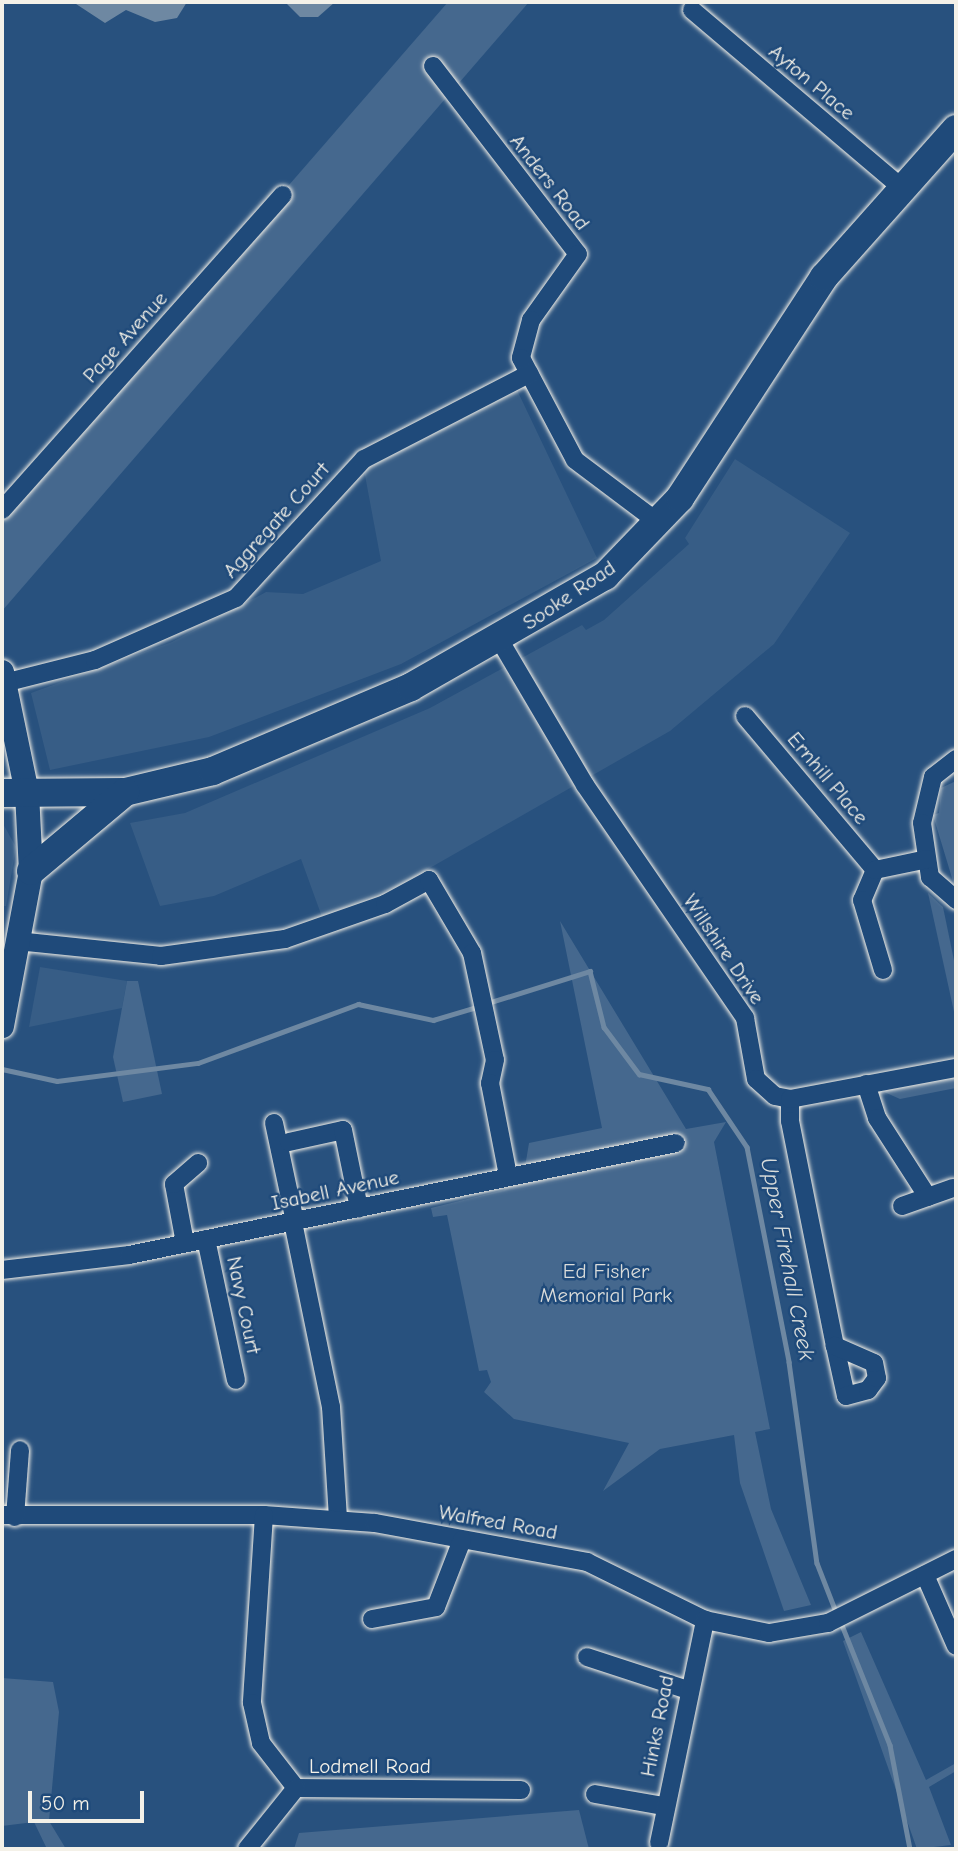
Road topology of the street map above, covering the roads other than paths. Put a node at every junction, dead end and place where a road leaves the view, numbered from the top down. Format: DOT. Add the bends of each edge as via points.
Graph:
graph roads {
  1 [pos="692,10"];
  2 [pos="433,66"];
  3 [pos="956,129"];
  4 [pos="903,190"];
  5 [pos="283,195"];
  6 [pos="529,374"];
  7 [pos="2,510"];
  8 [pos="659,523"];
  9 [pos="499,639"];
  10 [pos="3,678"];
  11 [pos="745,716"];
  12 [pos="956,759"];
  13 [pos="125,792"];
  14 [pos="14,793"];
  15 [pos="927,859"];
  16 [pos="876,870"];
  17 [pos="31,872"];
  18 [pos="956,900"];
  19 [pos="17,941"];
  20 [pos="883,970"];
  21 [pos="2,1026"];
  22 [pos="956,1068"];
  23 [pos="866,1084"];
  24 [pos="790,1099"];
  25 [pos="274,1123"];
  26 [pos="289,1142"];
  27 [pos="676,1143"];
  28 [pos="198,1163"];
  29 [pos="508,1176"];
  30 [pos="953,1188"];
  31 [pos="928,1196"];
  32 [pos="902,1206"];
  33 [pos="359,1208"];
  34 [pos="294,1222"];
  35 [pos="206,1239"];
  36 [pos="186,1243"];
  37 [pos="2,1270"];
  38 [pos="835,1346"];
  39 [pos="236,1380"];
  40 [pos="20,1450"];
  41 [pos="8,1516"];
  42 [pos="264,1516"];
  43 [pos="338,1518"];
  44 [pos="462,1540"];
  45 [pos="956,1559"];
  46 [pos="925,1575"];
  47 [pos="372,1619"];
  48 [pos="705,1620"];
  49 [pos="956,1646"];
  50 [pos="587,1657"];
  51 [pos="688,1689"];
  52 [pos="296,1788"];
  53 [pos="520,1790"];
  54 [pos="595,1794"];
  55 [pos="664,1806"];
  56 [pos="659,1843"];
  57 [pos="247,1849"];
  1 -- 4 [label="street, Ayton Place"];
  2 -- 6 [label="street, Anders Road" via="578,254 521,341"];
  3 -- 4 [label="main road, Sooke Road"];
  4 -- 8 [label="main road, Sooke Road" via="824,277"];
  5 -- 7 [label="street, Page Avenue"];
  6 -- 8 [label="street, Anders Road" via="575,460"];
  6 -- 10 [label="street, Aggregate Court" via="364,459 236,598 96,660"];
  8 -- 9 [label="main road, Sooke Road" via="605,576"];
  9 -- 13 [label="main road, Sooke Road" via="411,687 267,750 166,785"];
  9 -- 24 [label="street, Willshire Drive" via="585,785 745,1018 756,1079 775,1096"];
  10 -- 14 [label="main road"];
  11 -- 16 [label="street, Ernhill Place"];
  12 -- 15 [label="street" via="933,778 923,803"];
  13 -- 14 [label="main road, Sooke Road"];
  13 -- 17 [label="main road"];
  14 -- 17 [label="main road"];
  15 -- 16 [label="street"];
  15 -- 18 [label="street" via="937,888"];
  16 -- 20 [label="street" via="862,900"];
  17 -- 19 [label="main road"];
  19 -- 21 [label="main road"];
  19 -- 29 [label="street" via="161,956 271,941 384,904 429,880 472,953 495,1060 490,1083"];
  22 -- 23 [label="street"];
  23 -- 24 [label="street"];
  23 -- 31 [label="street" via="877,1118"];
  24 -- 38 [label="street"];
  25 -- 34 [label="street"];
  26 -- 33 [label="street" via="342,1130"];
  27 -- 29 [label="street, Isabell Avenue"];
  28 -- 36 [label="street" via="174,1184"];
  29 -- 33 [label="street, Isabell Avenue"];
  30 -- 31 [label="street"];
  31 -- 32 [label="street"];
  33 -- 34 [label="street, Isabell Avenue"];
  34 -- 35 [label="street, Isabell Avenue"];
  34 -- 43 [label="street" via="331,1407"];
  35 -- 36 [label="street, Isabell Avenue"];
  35 -- 39 [label="street, Navy Court"];
  36 -- 37 [label="street, Isabell Avenue"];
  40 -- 41 [label="street"];
  41 -- 42 [label="street, Walfred Road"];
  42 -- 43 [label="street, Walfred Road"];
  42 -- 52 [label="street, Lodmell Road" via="252,1703 261,1744"];
  43 -- 44 [label="street, Walfred Road"];
  44 -- 47 [label="street" via="436,1607"];
  44 -- 48 [label="street, Walfred Road" via="587,1562"];
  45 -- 46 [label="street, Walfred Road"];
  46 -- 48 [label="street, Walfred Road" via="805,1629 746,1631"];
  46 -- 49 [label="street"];
  48 -- 51 [label="street, Hinks Road"];
  50 -- 51 [label="street"];
  51 -- 55 [label="street, Hinks Road"];
  52 -- 53 [label="street, Lodmell Road"];
  52 -- 57 [label="street"];
  54 -- 55 [label="street"];
  55 -- 56 [label="street, Hinks Road"];
}
